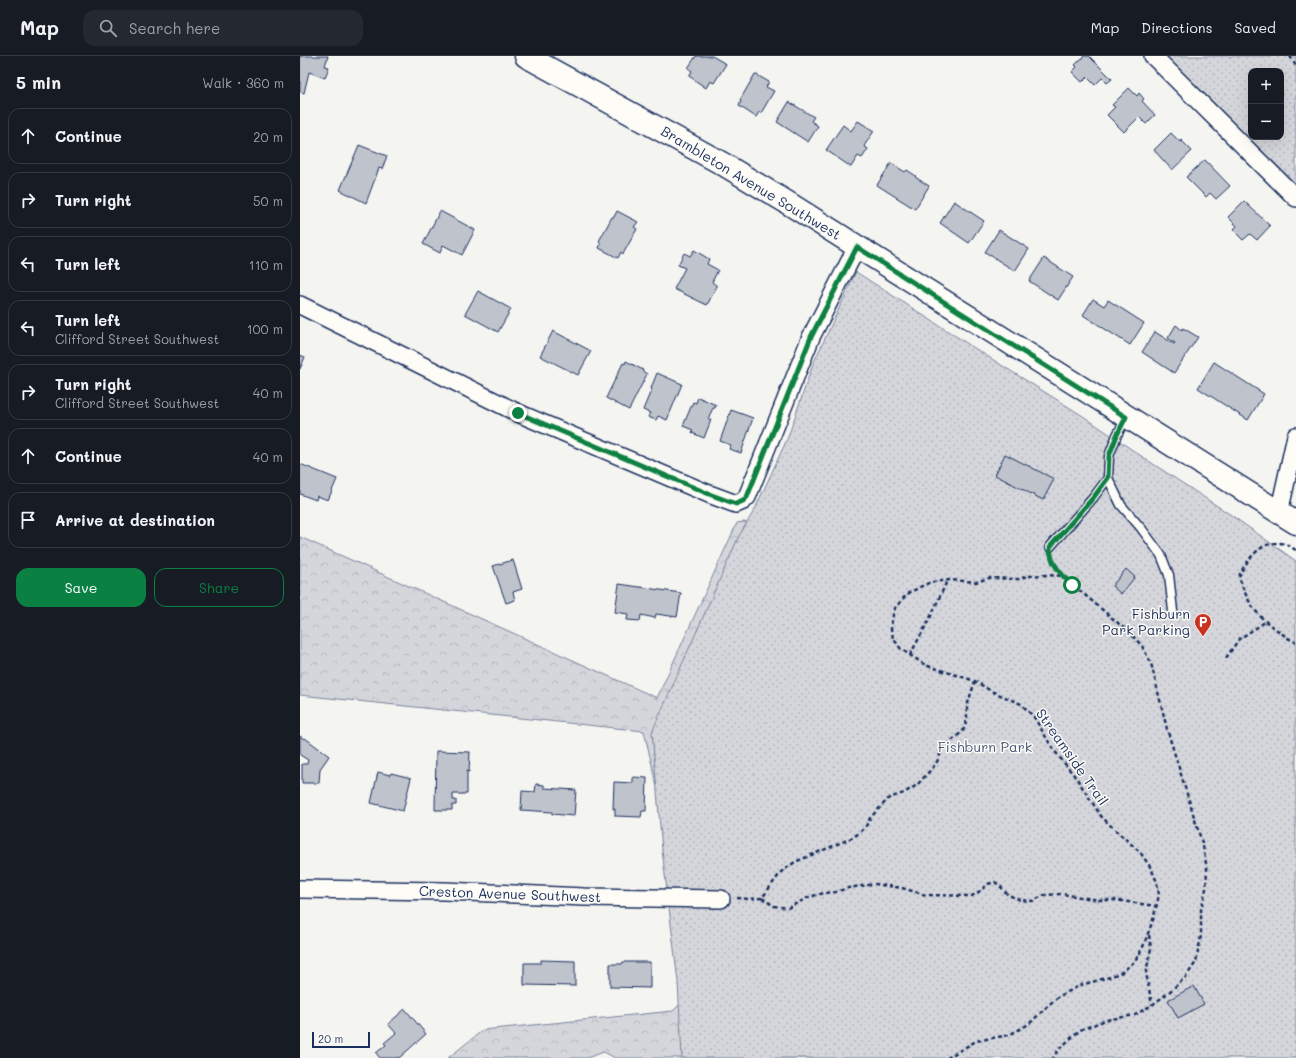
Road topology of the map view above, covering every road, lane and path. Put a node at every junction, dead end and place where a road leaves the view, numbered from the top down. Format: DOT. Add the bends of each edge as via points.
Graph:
graph roads {
  1 [pos="526,56"];
  2 [pos="1153,56"];
  3 [pos="1290,56"];
  4 [pos="1296,66"];
  5 [pos="1296,198"];
  6 [pos="857,247"];
  7 [pos="300,305"];
  8 [pos="1126,417"];
  9 [pos="1296,436"];
  10 [pos="1108,478"];
  11 [pos="1287,518"];
  12 [pos="1050,547"];
  13 [pos="1296,550"];
  14 [pos="1063,576"];
  15 [pos="947,580"];
  16 [pos="1173,611"];
  17 [pos="1265,622"];
  18 [pos="1296,642"];
  19 [pos="910,655"];
  20 [pos="1226,658"];
  21 [pos="975,681"];
  22 [pos="300,889"];
  23 [pos="762,898"];
  24 [pos="721,899"];
  25 [pos="1156,906"];
  26 [pos="1149,935"];
  27 [pos="1152,1005"];
  28 [pos="947,1058"];
  29 [pos="1053,1058"];
  1 -- 6 [label="main road, Brambleton Avenue Southwest" via="723,164"];
  2 -- 5 [label="street"];
  3 -- 4 [label="path"];
  6 -- 7 [label="street" via="811,337 747,497 736,504 518,413"];
  6 -- 8 [label="main road, Brambleton Avenue Southwest"];
  8 -- 10 [label="lane" via="1109,456"];
  8 -- 11 [label="main road, Brambleton Avenue Southwest"];
  9 -- 11 [label="street"];
  10 -- 12 [label="lane"];
  10 -- 16 [label="lane" via="1121,505 1161,555 1169,575"];
  12 -- 14 [label="path" via="1053,562"];
  13 -- 17 [label="path" via="1285,544 1267,545 1247,561 1239,576 1244,593"];
  14 -- 15 [label="path, Streamside Trail" via="989,578 976,582"];
  14 -- 27 [label="path" via="1131,634 1142,646 1151,663 1167,729 1203,846 1207,869 1206,889 1201,909 1201,936 1196,962 1174,989"];
  15 -- 19 [label="path"];
  15 -- 19 [label="path, Streamside Trail" via="931,582 917,588 907,594 896,608 891,629 893,638 901,649"];
  17 -- 18 [label="path"];
  17 -- 20 [label="path" via="1239,639"];
  19 -- 21 [label="path, Streamside Trail" via="925,665"];
  21 -- 23 [label="path" via="962,731 943,748 936,764 917,785 889,798 870,818 865,828 854,837 795,862 781,872"];
  21 -- 25 [label="path, Streamside Trail" via="1021,704 1034,717 1053,749 1102,816 1140,852 1151,868 1159,895"];
  22 -- 24 [label="street, Creston Avenue Southwest"];
  23 -- 24 [label="path"];
  23 -- 25 [label="path" via="774,906 788,908 809,897 874,884 926,895 972,896 995,882 1008,895 1021,900 1032,901 1045,895 1062,894"];
  25 -- 26 [label="path, Streamside Trail"];
  26 -- 27 [label="path" via="1151,948 1146,973"];
  26 -- 28 [label="path, Streamside Trail" via="1135,961 1122,972 1081,985 1054,1000 1029,1024 1009,1035 976,1041"];
  27 -- 29 [label="path" via="1135,1015 1106,1020 1080,1030"];
}
